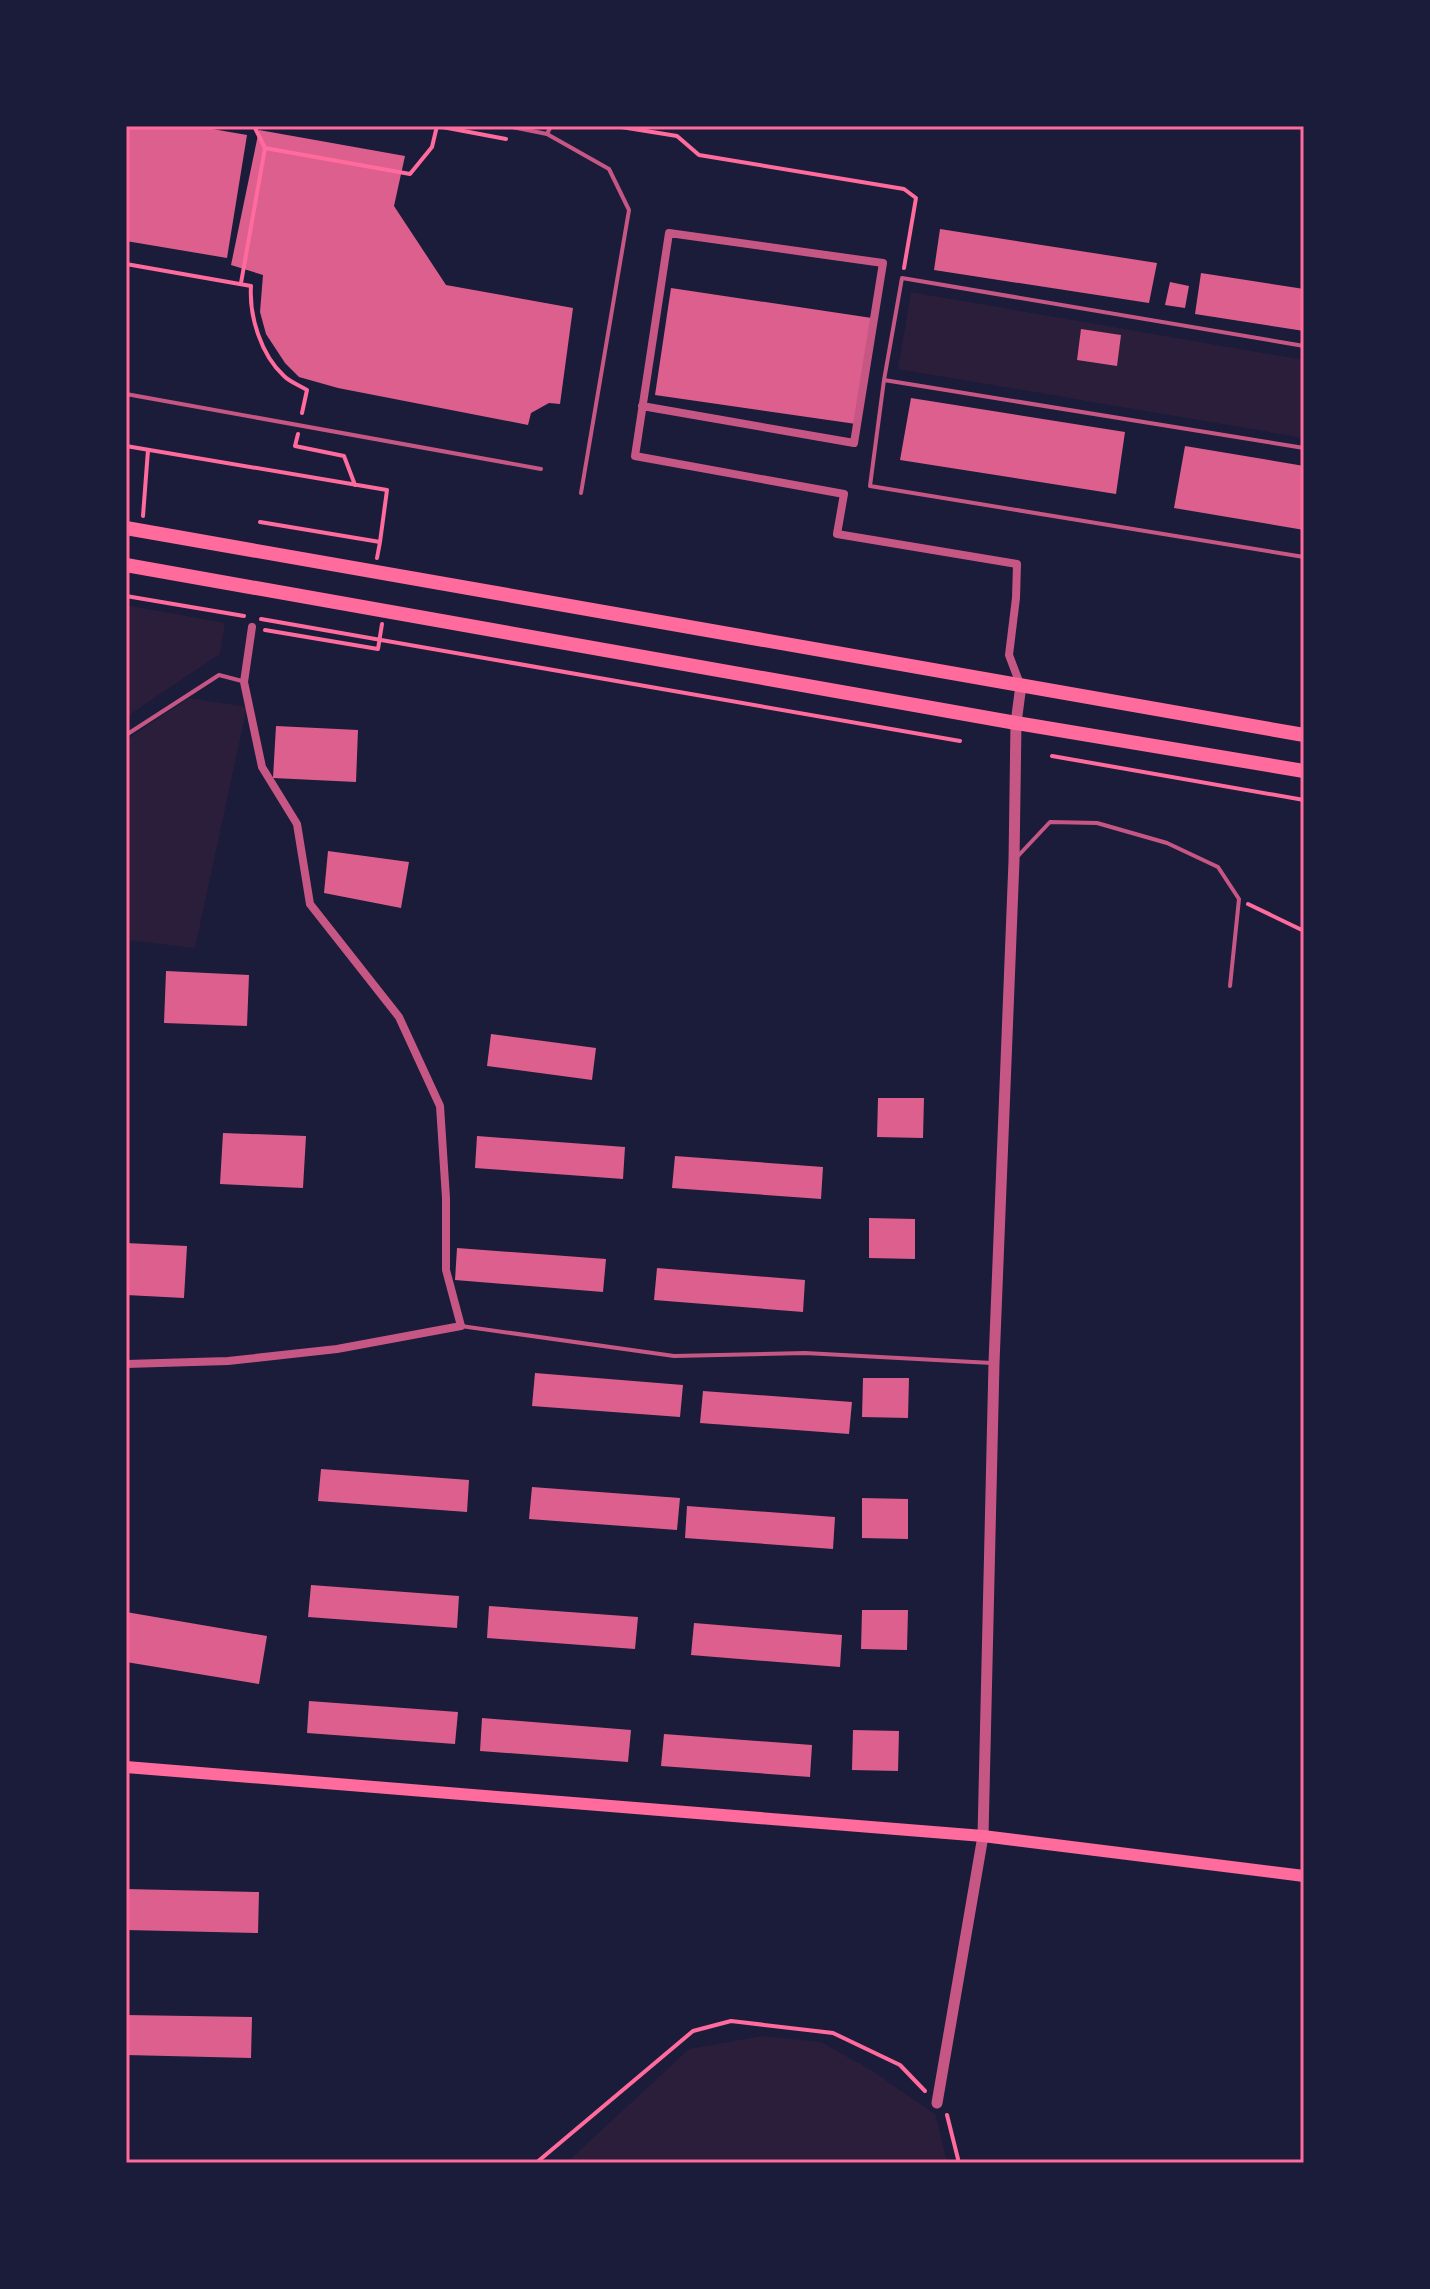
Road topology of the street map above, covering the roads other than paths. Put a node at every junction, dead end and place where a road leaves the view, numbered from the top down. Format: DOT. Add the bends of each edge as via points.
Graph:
graph roads {
  1 [pos="507,126"];
  2 [pos="551,126"];
  3 [pos="547,134"];
  4 [pos="1304,346"];
  5 [pos="884,380"];
  6 [pos="126,394"];
  7 [pos="642,406"];
  8 [pos="1304,448"];
  9 [pos="541,469"];
  10 [pos="581,493"];
  11 [pos="126,528"];
  12 [pos="1304,557"];
  13 [pos="126,565"];
  14 [pos="252,627"];
  15 [pos="244,682"];
  16 [pos="1021,685"];
  17 [pos="1016,723"];
  18 [pos="126,735"];
  19 [pos="1304,735"];
  20 [pos="1304,771"];
  21 [pos="1014,861"];
  22 [pos="1230,986"];
  23 [pos="461,1326"];
  24 [pos="994,1363"];
  25 [pos="126,1364"];
  26 [pos="126,1767"];
  27 [pos="983,1836"];
  28 [pos="1304,1876"];
  29 [pos="937,2103"];
  1 -- 3 [label="lane"];
  2 -- 3 [label="lane"];
  3 -- 10 [label="lane" via="609,169 629,210"];
  4 -- 5 [label="lane" via="902,278"];
  5 -- 8 [label="lane"];
  5 -- 12 [label="lane" via="870,486"];
  6 -- 9 [label="lane"];
  7 -- 7 [label="street" via="669,233 883,263 854,443"];
  7 -- 16 [label="street" via="635,456 844,494 837,534 1017,564 1009,655"];
  11 -- 16 [label="highway"];
  13 -- 17 [label="highway"];
  14 -- 15 [label="street"];
  15 -- 18 [label="lane" via="219,675"];
  15 -- 23 [label="street" via="262,767 297,824 310,904 399,1017 440,1106 446,1270"];
  16 -- 17 [label="street"];
  16 -- 19 [label="highway"];
  17 -- 20 [label="highway"];
  17 -- 21 [label="street"];
  21 -- 22 [label="lane" via="1050,822 1097,823 1167,843 1218,867 1239,899"];
  21 -- 24 [label="street"];
  23 -- 24 [label="lane" via="674,1356 805,1353"];
  23 -- 25 [label="street" via="337,1349 228,1361"];
  24 -- 27 [label="street"];
  26 -- 27 [label="main road"];
  27 -- 28 [label="main road"];
  27 -- 29 [label="street"];
}
